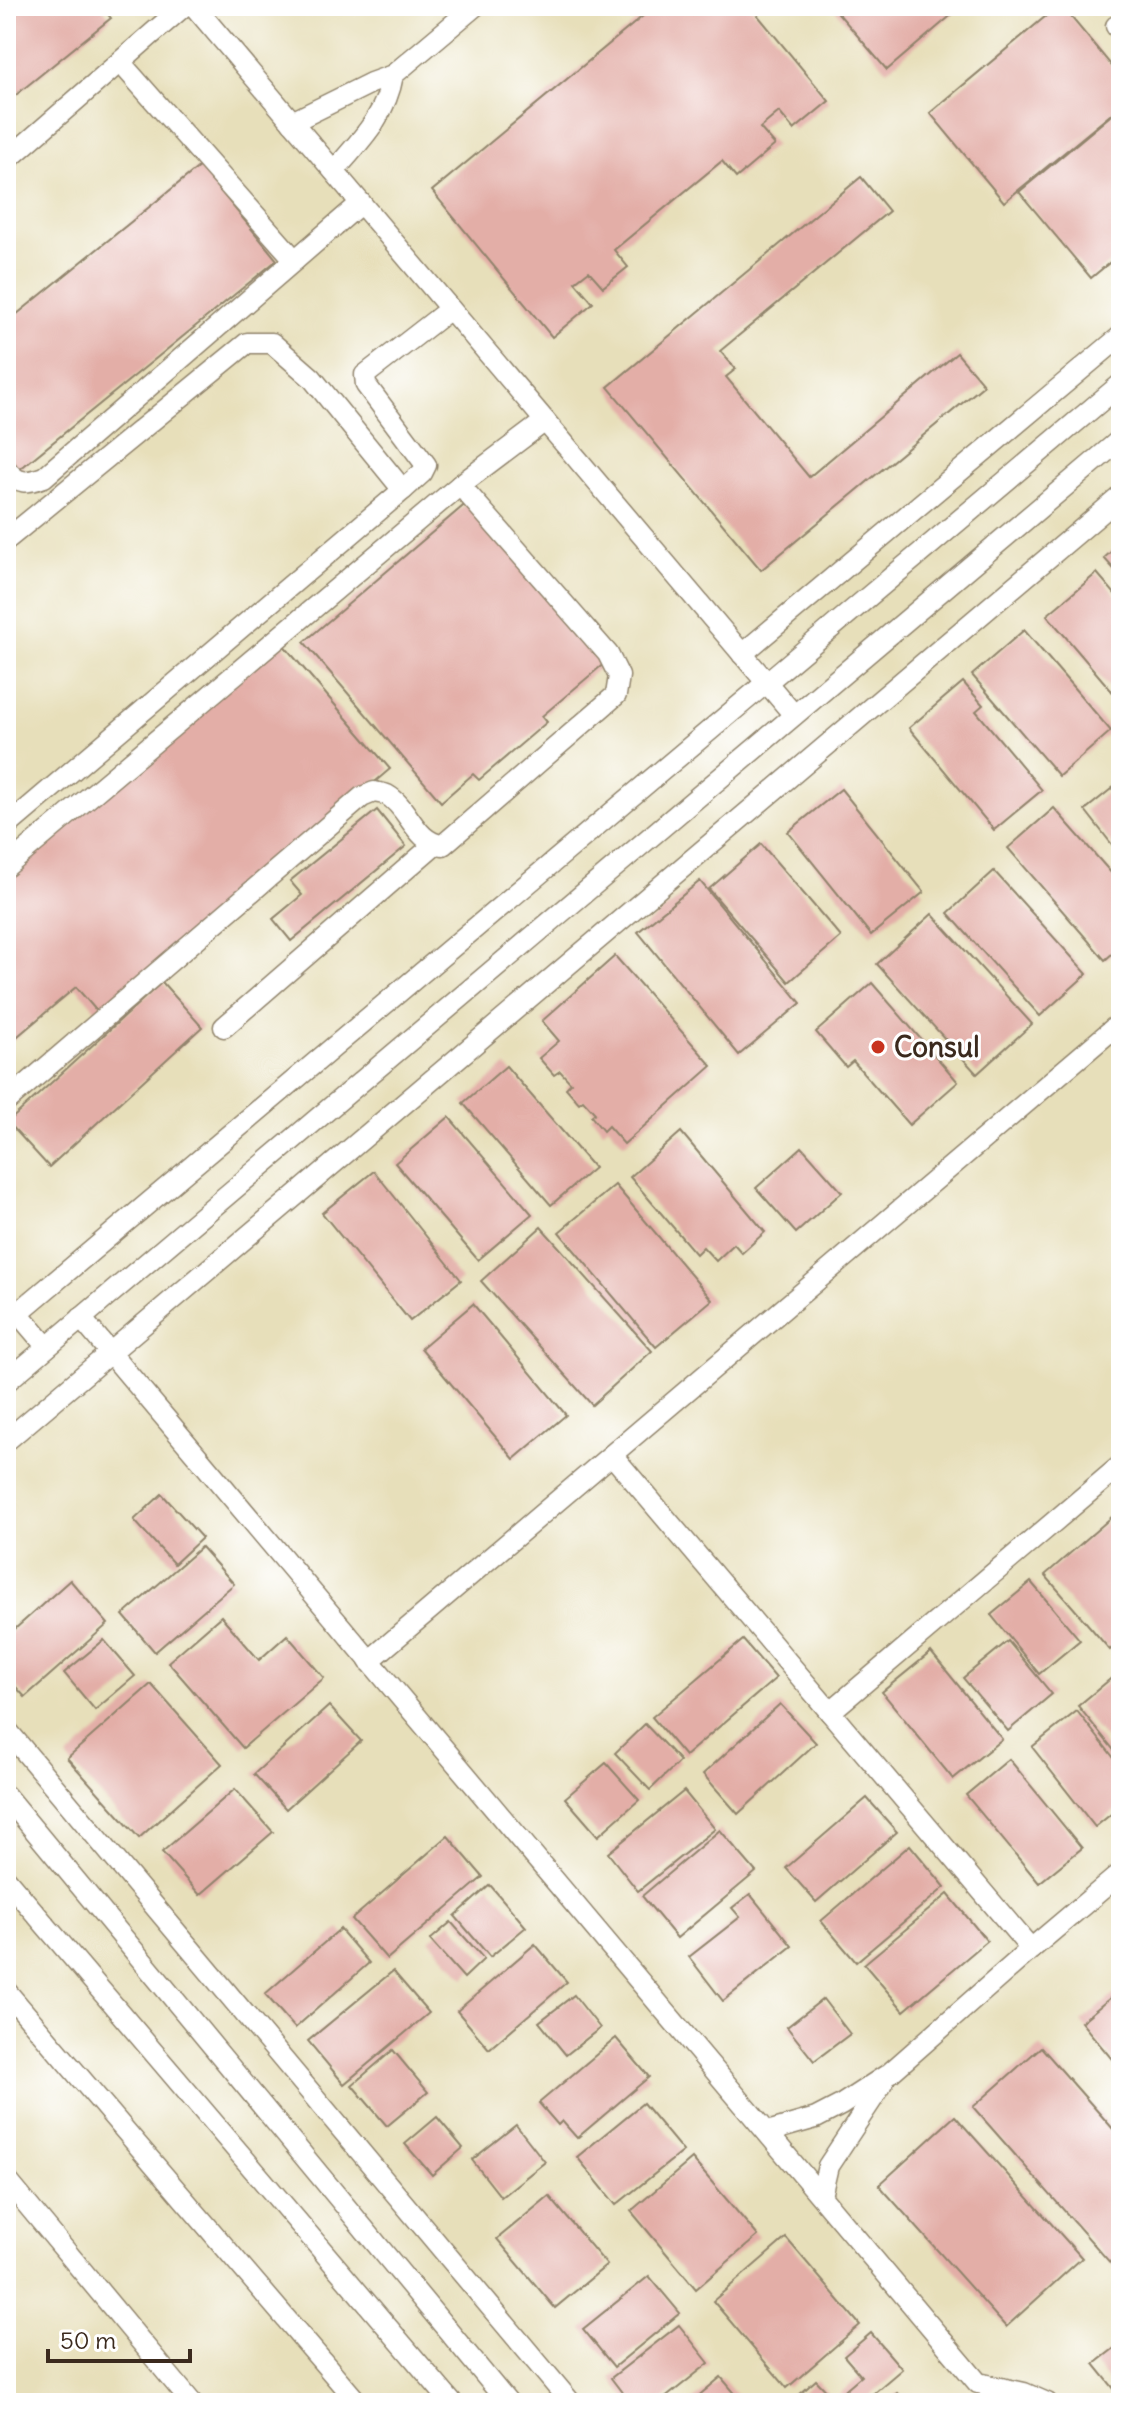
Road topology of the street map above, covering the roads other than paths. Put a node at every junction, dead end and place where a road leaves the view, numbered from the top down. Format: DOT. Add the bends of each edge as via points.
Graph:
graph roads {
  1 [pos="184,6"];
  2 [pos="194,6"];
  3 [pos="475,6"];
  4 [pos="120,62"];
  5 [pos="393,75"];
  6 [pos="292,122"];
  7 [pos="6,161"];
  8 [pos="334,171"];
  9 [pos="361,203"];
  10 [pos="295,260"];
  11 [pos="450,309"];
  12 [pos="1121,336"];
  13 [pos="1121,384"];
  14 [pos="545,421"];
  15 [pos="1121,439"];
  16 [pos="6,469"];
  17 [pos="460,485"];
  18 [pos="403,490"];
  19 [pos="1121,496"];
  20 [pos="6,540"];
  21 [pos="742,654"];
  22 [pos="766,682"];
  23 [pos="794,715"];
  24 [pos="6,827"];
  25 [pos="435,844"];
  26 [pos="6,867"];
  27 [pos="1121,1022"];
  28 [pos="224,1027"];
  29 [pos="6,1102"];
  30 [pos="12,1318"];
  31 [pos="81,1318"];
  32 [pos="47,1347"];
  33 [pos="110,1353"];
  34 [pos="6,1382"];
  35 [pos="6,1441"];
  36 [pos="612,1455"];
  37 [pos="1121,1465"];
  38 [pos="369,1661"];
  39 [pos="830,1712"];
  40 [pos="6,1729"];
  41 [pos="6,1796"];
  42 [pos="1121,1873"];
  43 [pos="6,1879"];
  44 [pos="1031,1949"];
  45 [pos="6,1991"];
  46 [pos="890,2073"];
  47 [pos="767,2132"];
  48 [pos="6,2179"];
  49 [pos="821,2196"];
  50 [pos="192,2403"];
  51 [pos="358,2403"];
  52 [pos="452,2403"];
  53 [pos="508,2403"];
  54 [pos="571,2403"];
  55 [pos="1047,2403"];
  1 -- 4 [label="street"];
  2 -- 6 [label="street"];
  3 -- 5 [label="street"];
  4 -- 7 [label="street"];
  4 -- 10 [label="street"];
  5 -- 6 [label="street"];
  5 -- 8 [label="street" via="390,96 371,128"];
  6 -- 8 [label="street"];
  8 -- 9 [label="street"];
  9 -- 10 [label="street"];
  9 -- 11 [label="street"];
  10 -- 16 [label="street" via="44,477 27,483"];
  11 -- 14 [label="street"];
  11 -- 18 [label="street" via="365,375 366,385 426,465"];
  12 -- 21 [label="street"];
  13 -- 22 [label="street"];
  14 -- 17 [label="street"];
  14 -- 21 [label="street"];
  15 -- 23 [label="street"];
  17 -- 25 [label="street" via="608,654 619,676 616,695 443,845"];
  17 -- 26 [label="street"];
  18 -- 20 [label="street" via="312,378 272,343 247,343"];
  18 -- 24 [label="street"];
  19 -- 33 [label="street"];
  21 -- 22 [label="street"];
  22 -- 23 [label="street"];
  22 -- 30 [label="street"];
  23 -- 31 [label="street"];
  25 -- 28 [label="street"];
  25 -- 29 [label="street" via="388,796 374,792 362,797"];
  27 -- 36 [label="street"];
  30 -- 32 [label="street"];
  31 -- 32 [label="street"];
  31 -- 33 [label="street"];
  32 -- 34 [label="street"];
  33 -- 35 [label="street"];
  33 -- 38 [label="street"];
  36 -- 38 [label="street"];
  36 -- 39 [label="street"];
  37 -- 39 [label="street"];
  38 -- 47 [label="street"];
  39 -- 44 [label="street"];
  40 -- 54 [label="street"];
  41 -- 53 [label="street"];
  42 -- 44 [label="street"];
  43 -- 52 [label="street"];
  44 -- 46 [label="street"];
  45 -- 51 [label="street"];
  46 -- 47 [label="street" via="816,2118"];
  46 -- 49 [label="street" via="828,2166"];
  47 -- 49 [label="street"];
  48 -- 50 [label="street"];
  49 -- 55 [label="street" via="978,2383"];
}
